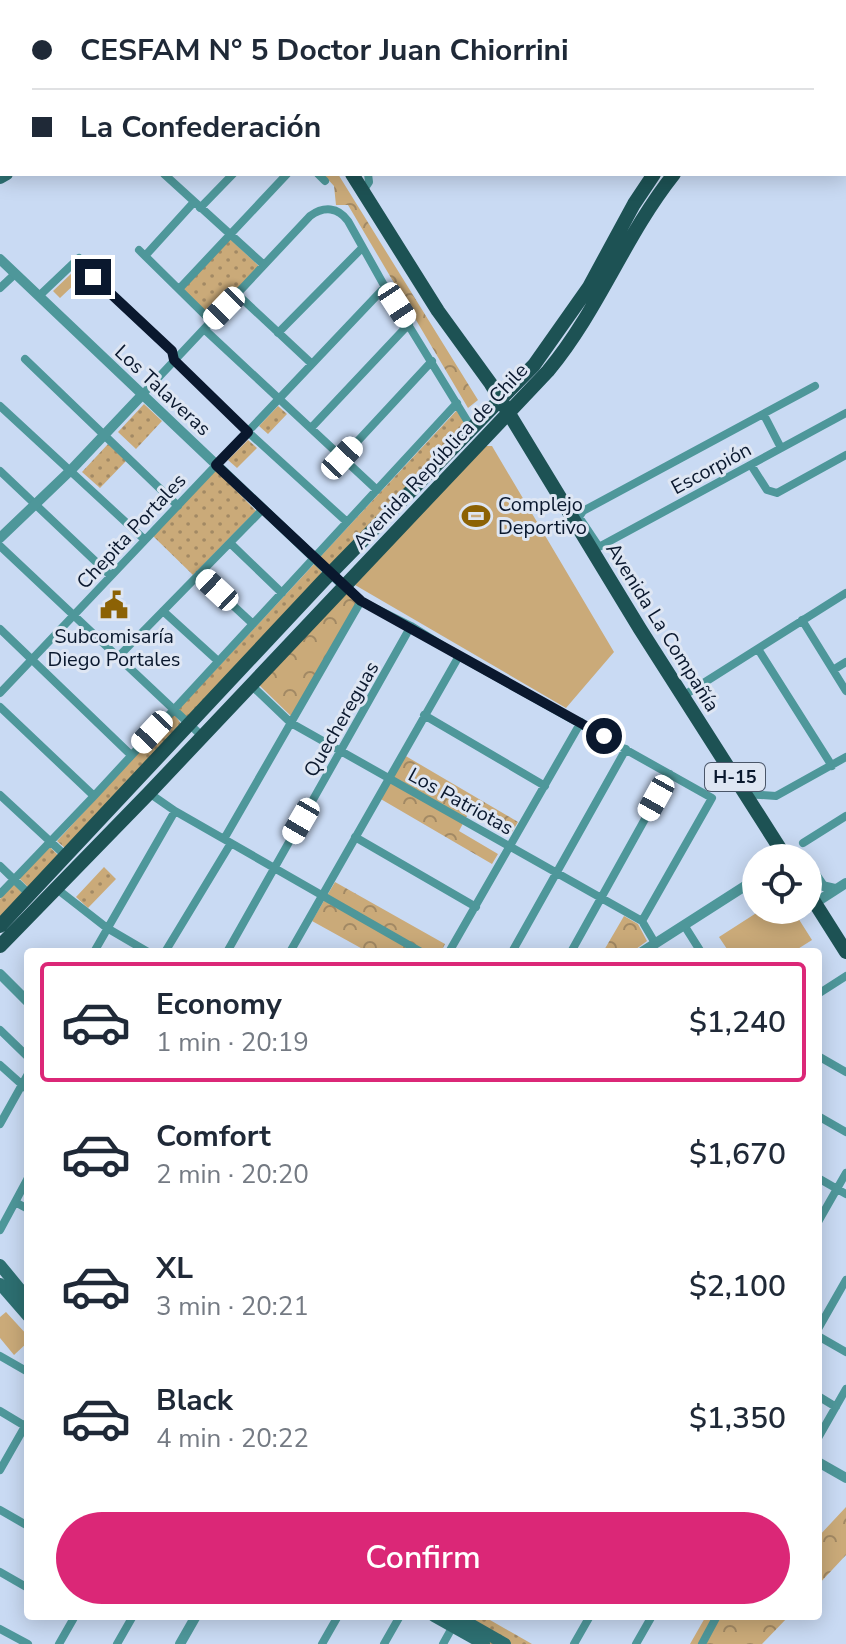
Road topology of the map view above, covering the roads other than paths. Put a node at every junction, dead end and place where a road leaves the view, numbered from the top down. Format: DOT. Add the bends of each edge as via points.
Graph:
graph roads {
  1 [pos="166,176"];
  2 [pos="231,176"];
  3 [pos="285,176"];
  4 [pos="353,176"];
  5 [pos="368,176"];
  6 [pos="653,176"];
  7 [pos="672,176"];
  8 [pos="363,191"];
  9 [pos="197,205"];
  10 [pos="231,235"];
  11 [pos="362,248"];
  12 [pos="79,258"];
  13 [pos="0,259"];
  14 [pos="264,265"];
  15 [pos="15,274"];
  16 [pos="93,277"];
  17 [pos="385,287"];
  18 [pos="0,288"];
  19 [pos="179,289"];
  20 [pos="237,294"];
  21 [pos="39,296"];
  22 [pos="211,321"];
  23 [pos="409,324"];
  24 [pos="204,329"];
  25 [pos="278,333"];
  26 [pos="25,359"];
  27 [pos="174,360"];
  28 [pos="432,361"];
  29 [pos="312,364"];
  30 [pos="815,386"];
  31 [pos="142,395"];
  32 [pos="500,398"];
  33 [pos="279,399"];
  34 [pos="457,403"];
  35 [pos="0,406"];
  36 [pos="509,412"];
  37 [pos="846,413"];
  38 [pos="764,415"];
  39 [pos="471,427"];
  40 [pos="311,428"];
  41 [pos="248,432"];
  42 [pos="105,434"];
  43 [pos="781,448"];
  44 [pos="846,455"];
  45 [pos="342,458"];
  46 [pos="216,465"];
  47 [pos="751,465"];
  48 [pos="71,470"];
  49 [pos="0,471"];
  50 [pos="377,490"];
  51 [pos="34,504"];
  52 [pos="178,506"];
  53 [pos="263,509"];
  54 [pos="347,522"];
  55 [pos="0,538"];
  56 [pos="145,540"];
  57 [pos="230,543"];
  58 [pos="0,546"];
  59 [pos="596,550"];
  60 [pos="314,558"];
  61 [pos="199,574"];
  62 [pos="330,574"];
  63 [pos="111,576"];
  64 [pos="344,586"];
  65 [pos="282,593"];
  66 [pos="846,593"];
  67 [pos="361,601"];
  68 [pos="163,611"];
  69 [pos="74,615"];
  70 [pos="802,620"];
  71 [pos="253,624"];
  72 [pos="411,626"];
  73 [pos="0,629"];
  74 [pos="758,649"];
  75 [pos="459,656"];
  76 [pos="118,657"];
  77 [pos="32,659"];
  78 [pos="218,661"];
  79 [pos="846,662"];
  80 [pos="833,670"];
  81 [pos="251,685"];
  82 [pos="846,691"];
  83 [pos="0,693"];
  84 [pos="683,696"];
  85 [pos="0,707"];
  86 [pos="173,710"];
  87 [pos="424,715"];
  88 [pos="581,722"];
  89 [pos="291,723"];
  90 [pos="188,724"];
  91 [pos="203,737"];
  92 [pos="626,749"];
  93 [pos="341,751"];
  94 [pos="131,755"];
  95 [pos="846,757"];
  96 [pos="832,766"];
  97 [pos="670,774"];
  98 [pos="388,778"];
  99 [pos="545,786"];
  100 [pos="149,793"];
  101 [pos="745,794"];
  102 [pos="0,795"];
  103 [pos="94,796"];
  104 [pos="175,811"];
  105 [pos="846,816"];
  106 [pos="355,837"];
  107 [pos="228,841"];
  108 [pos="51,842"];
  109 [pos="803,843"];
  110 [pos="778,844"];
  111 [pos="510,847"];
  112 [pos="65,856"];
  113 [pos="0,866"];
  114 [pos="78,867"];
  115 [pos="275,868"];
  116 [pos="556,872"];
  117 [pos="14,880"];
  118 [pos="841,886"];
  119 [pos="742,888"];
  120 [pos="57,889"];
  121 [pos="822,893"];
  122 [pos="0,894"];
  123 [pos="29,894"];
  124 [pos="322,895"];
  125 [pos="602,897"];
  126 [pos="476,907"];
  127 [pos="822,914"];
  128 [pos="642,921"];
  129 [pos="684,925"];
  130 [pos="0,926"];
  131 [pos="107,928"];
  132 [pos="655,943"];
  133 [pos="0,946"];
  134 [pos="96,948"];
  135 [pos="141,948"];
  136 [pos="167,948"];
  137 [pos="229,948"];
  138 [pos="292,948"];
  139 [pos="414,948"];
  140 [pos="451,948"];
  141 [pos="514,948"];
  142 [pos="573,948"];
  143 [pos="648,948"];
  144 [pos="698,948"];
  145 [pos="846,952"];
  146 [pos="0,974"];
  147 [pos="846,976"];
  148 [pos="822,991"];
  149 [pos="24,998"];
  150 [pos="0,1031"];
  151 [pos="24,1053"];
  152 [pos="822,1058"];
  153 [pos="0,1065"];
  154 [pos="846,1072"];
  155 [pos="24,1088"];
  156 [pos="0,1099"];
  157 [pos="11,1104"];
  158 [pos="822,1118"];
  159 [pos="0,1124"];
  160 [pos="846,1132"];
  161 [pos="846,1173"];
  162 [pos="822,1180"];
  163 [pos="24,1185"];
  164 [pos="842,1191"];
  165 [pos="15,1202"];
  166 [pos="24,1207"];
  167 [pos="822,1217"];
  168 [pos="0,1230"];
  169 [pos="0,1265"];
  170 [pos="846,1280"];
  171 [pos="0,1284"];
  172 [pos="24,1294"];
  173 [pos="24,1311"];
  174 [pos="822,1322"];
  175 [pos="822,1338"];
  176 [pos="846,1352"];
  177 [pos="0,1356"];
  178 [pos="24,1370"];
  179 [pos="846,1389"];
  180 [pos="822,1398"];
  181 [pos="836,1407"];
  182 [pos="0,1411"];
  183 [pos="24,1422"];
  184 [pos="24,1427"];
  185 [pos="822,1431"];
  186 [pos="822,1464"];
  187 [pos="1,1467"];
  188 [pos="846,1478"];
  189 [pos="0,1510"];
  190 [pos="24,1524"];
  191 [pos="0,1572"];
  192 [pos="24,1586"];
  193 [pos="73,1620"];
  194 [pos="131,1620"];
  195 [pos="191,1620"];
  196 [pos="336,1620"];
  197 [pos="398,1620"];
  198 [pos="585,1620"];
  199 [pos="650,1620"];
  200 [pos="715,1620"];
  201 [pos="454,1621"];
  202 [pos="0,1629"];
  203 [pos="24,1643"];
  204 [pos="59,1644"];
  205 [pos="117,1644"];
  206 [pos="180,1644"];
  207 [pos="322,1644"];
  208 [pos="384,1644"];
  209 [pos="443,1644"];
  210 [pos="484,1644"];
  211 [pos="505,1644"];
  212 [pos="574,1644"];
  213 [pos="636,1644"];
  214 [pos="702,1644"];
  1 -- 9 [label="street"];
  2 -- 9 [label="street"];
  3 -- 10 [label="street"];
  4 -- 8 [label="main road, Avenida La Compañía / H-15"];
  5 -- 8 [label="street"];
  6 -- 32 [label="main road, Avenida República de Chile" via="566,323"];
  7 -- 36 [label="main road, Avenida República de Chile" via="644,213 573,340"];
  8 -- 32 [label="main road, Avenida La Compañía / H-15"];
  9 -- 10 [label="street"];
  9 -- 19 [label="street" via="142,253"];
  10 -- 14 [label="street"];
  10 -- 19 [label="street"];
  11 -- 14 [label="street" via="342,213 319,209"];
  11 -- 17 [label="street"];
  11 -- 25 [label="street"];
  12 -- 21 [label="street"];
  13 -- 15 [label="street, Los Talaveras"];
  14 -- 20 [label="street"];
  15 -- 18 [label="street"];
  15 -- 21 [label="street, Los Talaveras"];
  16 -- 27 [label="street" via="172,351"];
  17 -- 23 [label="street"];
  17 -- 29 [label="street, Chepita Portales"];
  19 -- 22 [label="street"];
  20 -- 22 [label="street"];
  20 -- 25 [label="street"];
  21 -- 31 [label="street, Los Talaveras"];
  22 -- 24 [label="street"];
  23 -- 28 [label="street"];
  23 -- 40 [label="street"];
  24 -- 27 [label="street"];
  24 -- 33 [label="street"];
  25 -- 29 [label="street"];
  26 -- 42 [label="street"];
  27 -- 31 [label="street"];
  27 -- 41 [label="street"];
  28 -- 34 [label="street"];
  28 -- 45 [label="street"];
  29 -- 33 [label="street, Chepita Portales"];
  30 -- 38 [label="street"];
  31 -- 42 [label="street"];
  31 -- 46 [label="street, Los Talaveras"];
  32 -- 36 [label="main road, Avenida La Compañía / H-15"];
  32 -- 39 [label="main road, Avenida República de Chile"];
  33 -- 40 [label="street"];
  33 -- 41 [label="street, Chepita Portales"];
  34 -- 39 [label="street"];
  34 -- 50 [label="street"];
  35 -- 48 [label="street"];
  36 -- 59 [label="main road, Avenida La Compañía / H-15"];
  36 -- 64 [label="main road, Avenida República de Chile"];
  37 -- 43 [label="street, Escorpión"];
  38 -- 43 [label="street"];
  38 -- 59 [label="street" via="583,511 579,517"];
  39 -- 62 [label="main road, Avenida República de Chile"];
  40 -- 45 [label="street"];
  41 -- 46 [label="street, Chepita Portales"];
  41 -- 54 [label="street"];
  42 -- 48 [label="street"];
  42 -- 52 [label="street"];
  43 -- 47 [label="street, Escorpión"];
  44 -- 47 [label="street" via="777,493 767,490"];
  45 -- 50 [label="street"];
  46 -- 52 [label="street, Chepita Portales"];
  46 -- 53 [label="street, Los Talaveras"];
  47 -- 59 [label="street, Escorpión"];
  48 -- 51 [label="street"];
  48 -- 56 [label="street"];
  49 -- 51 [label="street"];
  50 -- 54 [label="street"];
  51 -- 55 [label="street"];
  51 -- 63 [label="street"];
  52 -- 56 [label="street, Chepita Portales"];
  53 -- 57 [label="street"];
  53 -- 60 [label="street, Los Talaveras"];
  54 -- 60 [label="street"];
  56 -- 63 [label="street, Chepita Portales"];
  57 -- 61 [label="street"];
  57 -- 65 [label="street"];
  58 -- 69 [label="street"];
  59 -- 84 [label="main road, Avenida La Compañía / H-15"];
  60 -- 62 [label="street, Los Talaveras"];
  60 -- 65 [label="street"];
  61 -- 68 [label="street"];
  61 -- 71 [label="street"];
  62 -- 64 [label="street, Los Talaveras"];
  62 -- 90 [label="main road, Avenida República de Chile"];
  63 -- 69 [label="street, Chepita Portales"];
  64 -- 67 [label="street, Los Talaveras"];
  64 -- 81 [label="main road, Avenida República de Chile"];
  65 -- 71 [label="street"];
  66 -- 70 [label="street"];
  67 -- 72 [label="street, Los Talaveras"];
  67 -- 89 [label="street"];
  68 -- 76 [label="street"];
  68 -- 78 [label="street"];
  69 -- 76 [label="street"];
  69 -- 77 [label="street, Chepita Portales"];
  70 -- 74 [label="street"];
  70 -- 80 [label="street"];
  71 -- 78 [label="street"];
  72 -- 75 [label="street, Los Talaveras"];
  72 -- 93 [label="street, Quechereguas"];
  73 -- 77 [label="street"];
  74 -- 84 [label="street"];
  74 -- 96 [label="street"];
  75 -- 87 [label="street"];
  75 -- 88 [label="street, Los Talaveras"];
  76 -- 86 [label="street"];
  77 -- 83 [label="street, Chepita Portales"];
  77 -- 94 [label="street"];
  78 -- 86 [label="street"];
  79 -- 80 [label="street"];
  80 -- 82 [label="street"];
  81 -- 89 [label="street, Los Patriotas"];
  81 -- 91 [label="main road, Avenida República de Chile"];
  84 -- 101 [label="main road, Avenida La Compañía / H-15"];
  85 -- 103 [label="street"];
  86 -- 90 [label="street"];
  86 -- 94 [label="street"];
  87 -- 98 [label="street"];
  87 -- 99 [label="street"];
  88 -- 92 [label="street, Los Talaveras"];
  88 -- 99 [label="street"];
  89 -- 93 [label="street, Los Patriotas"];
  89 -- 107 [label="street"];
  90 -- 91 [label="street"];
  90 -- 112 [label="main road, Avenida República de Chile"];
  91 -- 100 [label="main road, Avenida República de Chile"];
  92 -- 97 [label="street, Los Talaveras"];
  92 -- 116 [label="street"];
  93 -- 98 [label="street, Los Patriotas"];
  93 -- 115 [label="street, Quechereguas"];
  94 -- 103 [label="street"];
  95 -- 96 [label="street"];
  96 -- 101 [label="street" via="776,796"];
  97 -- 125 [label="street"];
  97 -- 128 [label="street, Los Talaveras" via="712,798"];
  98 -- 106 [label="street"];
  98 -- 111 [label="street, Los Patriotas"];
  99 -- 111 [label="street"];
  100 -- 104 [label="street"];
  100 -- 114 [label="main road, Avenida República de Chile"];
  101 -- 110 [label="main road, Avenida La Compañía / H-15"];
  102 -- 108 [label="street"];
  103 -- 108 [label="street"];
  104 -- 107 [label="street"];
  104 -- 131 [label="street"];
  105 -- 109 [label="street"];
  106 -- 124 [label="street"];
  106 -- 126 [label="street"];
  107 -- 115 [label="street"];
  107 -- 136 [label="street"];
  108 -- 112 [label="street"];
  108 -- 117 [label="street"];
  111 -- 116 [label="street, Los Patriotas"];
  111 -- 126 [label="street"];
  112 -- 114 [label="street"];
  112 -- 123 [label="main road, Avenida República de Chile"];
  113 -- 117 [label="street"];
  114 -- 120 [label="main road, Avenida República de Chile"];
  115 -- 124 [label="street"];
  115 -- 137 [label="street, Quechereguas"];
  116 -- 125 [label="street, Los Patriotas"];
  116 -- 141 [label="street"];
  117 -- 122 [label="street"];
  117 -- 123 [label="street"];
  118 -- 121 [label="street"];
  119 -- 129 [label="street"];
  120 -- 131 [label="street"];
  120 -- 133 [label="main road, Avenida República de Chile"];
  123 -- 130 [label="main road, Avenida República de Chile"];
  124 -- 138 [label="street"];
  124 -- 139 [label="street"];
  125 -- 128 [label="street, Los Patriotas"];
  125 -- 142 [label="street"];
  126 -- 140 [label="street"];
  127 -- 145 [label="main road"];
  128 -- 132 [label="street, Los Patriotas"];
  129 -- 132 [label="street"];
  129 -- 144 [label="street"];
  131 -- 134 [label="street"];
  131 -- 135 [label="street"];
  132 -- 143 [label="street"];
  146 -- 149 [label="street"];
  147 -- 148 [label="street"];
  150 -- 151 [label="street"];
  152 -- 154 [label="street"];
  153 -- 155 [label="street"];
  155 -- 157 [label="street"];
  156 -- 157 [label="street"];
  157 -- 159 [label="street"];
  158 -- 160 [label="street"];
  161 -- 164 [label="street"];
  162 -- 164 [label="street"];
  163 -- 165 [label="street"];
  164 -- 167 [label="street"];
  165 -- 166 [label="street"];
  165 -- 168 [label="street"];
  169 -- 172 [label="main road"];
  170 -- 174 [label="street"];
  171 -- 173 [label="main road"];
  175 -- 176 [label="street"];
  177 -- 178 [label="street"];
  179 -- 181 [label="street"];
  180 -- 181 [label="street"];
  181 -- 185 [label="street"];
  182 -- 183 [label="street"];
  184 -- 187 [label="street"];
  186 -- 188 [label="street"];
  189 -- 190 [label="street"];
  191 -- 192 [label="street"];
  193 -- 204 [label="street"];
  194 -- 205 [label="street"];
  195 -- 206 [label="street"];
  196 -- 207 [label="street"];
  197 -- 208 [label="street"];
  198 -- 212 [label="street"];
  199 -- 213 [label="street"];
  200 -- 214 [label="street"];
  201 -- 209 [label="street"];
  201 -- 210 [label="main road"];
  201 -- 211 [label="main road"];
  202 -- 203 [label="street"];
}
